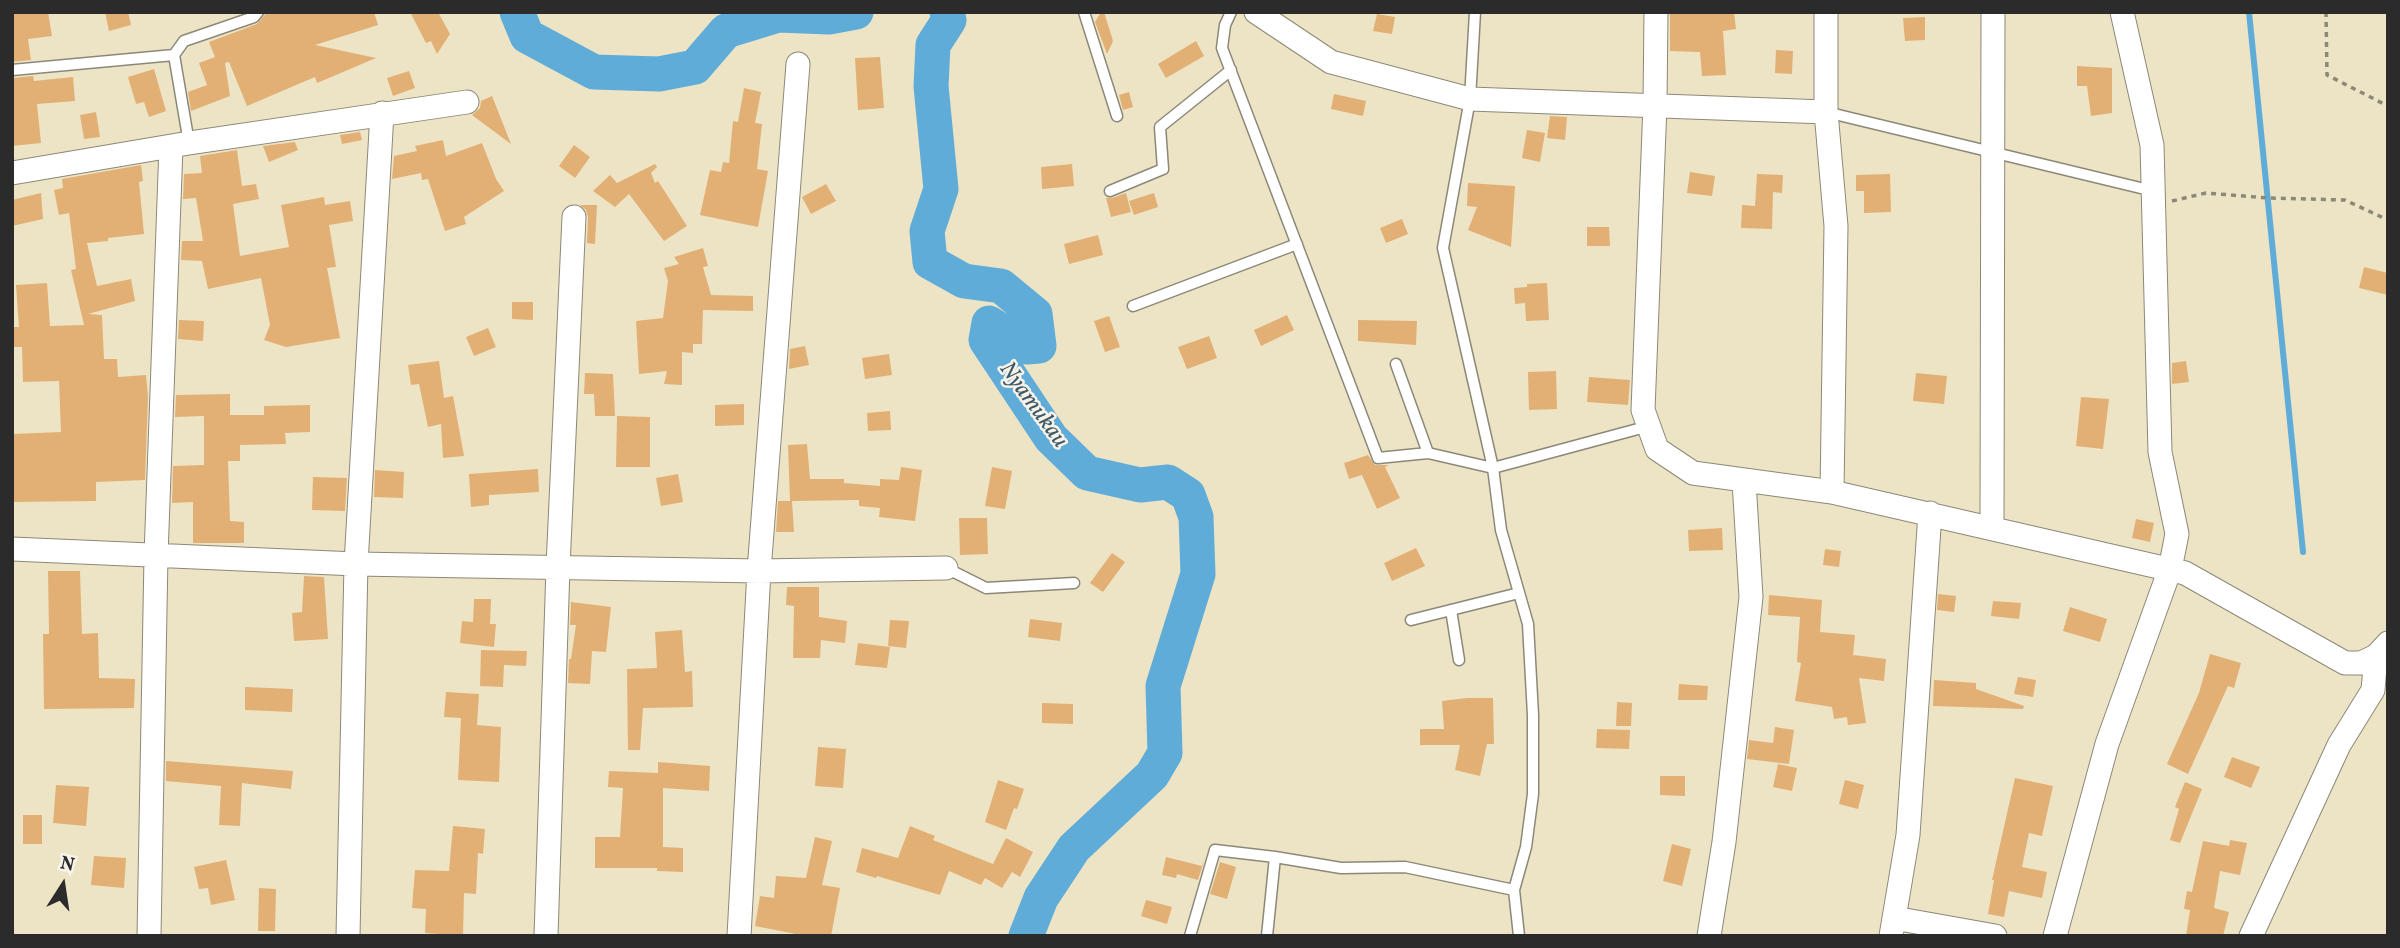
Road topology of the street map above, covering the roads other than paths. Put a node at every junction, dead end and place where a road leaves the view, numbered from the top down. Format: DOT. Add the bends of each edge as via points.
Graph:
graph roads {
  1 [pos="1084,12"];
  2 [pos="1231,12"];
  3 [pos="1256,12"];
  4 [pos="1475,12"];
  5 [pos="1656,12"];
  6 [pos="1826,12"];
  7 [pos="1993,12"];
  8 [pos="2122,12"];
  9 [pos="255,14"];
  10 [pos="174,55"];
  11 [pos="798,64"];
  12 [pos="12,70"];
  13 [pos="1231,70"];
  14 [pos="1470,99"];
  15 [pos="467,102"];
  16 [pos="1655,105"];
  17 [pos="1826,112"];
  18 [pos="382,113"];
  19 [pos="1117,116"];
  20 [pos="180,144"];
  21 [pos="1993,153"];
  22 [pos="12,173"];
  23 [pos="1110,191"];
  24 [pos="2153,198"];
  25 [pos="575,217"];
  26 [pos="1297,244"];
  27 [pos="1133,306"];
  28 [pos="1396,364"];
  29 [pos="1649,426"];
  30 [pos="1428,453"];
  31 [pos="1493,468"];
  32 [pos="1744,481"];
  33 [pos="1832,492"];
  34 [pos="1930,513"];
  35 [pos="1992,528"];
  36 [pos="12,549"];
  37 [pos="156,556"];
  38 [pos="356,564"];
  39 [pos="558,567"];
  40 [pos="946,568"];
  41 [pos="2170,569"];
  42 [pos="760,571"];
  43 [pos="1074,583"];
  44 [pos="1519,593"];
  45 [pos="1451,610"];
  46 [pos="1411,620"];
  47 [pos="2382,650"];
  48 [pos="1460,660"];
  49 [pos="1276,857"];
  50 [pos="1514,890"];
  51 [pos="1893,927"];
  52 [pos="149,936"];
  53 [pos="348,936"];
  54 [pos="546,936"];
  55 [pos="739,936"];
  56 [pos="1190,936"];
  57 [pos="1267,936"];
  58 [pos="1519,936"];
  59 [pos="1709,936"];
  60 [pos="1995,936"];
  61 [pos="2055,936"];
  62 [pos="2252,936"];
  1 -- 19 [label="lane"];
  2 -- 13 [label="lane" via="1222,48"];
  3 -- 14 [label="street" via="1331,62"];
  4 -- 14 [label="lane"];
  5 -- 16 [label="street"];
  6 -- 17 [label="street"];
  7 -- 21 [label="street"];
  8 -- 24 [label="street" via="2152,145"];
  9 -- 10 [label="lane" via="184,41"];
  10 -- 12 [label="lane"];
  10 -- 20 [label="lane"];
  11 -- 42 [label="street"];
  13 -- 23 [label="lane" via="1160,127 1163,169"];
  13 -- 26 [label="lane"];
  14 -- 16 [label="street"];
  14 -- 31 [label="lane" via="1443,248"];
  15 -- 18 [label="street"];
  16 -- 17 [label="street"];
  16 -- 29 [label="street" via="1643,410"];
  17 -- 21 [label="lane"];
  17 -- 33 [label="street" via="1836,226"];
  18 -- 20 [label="street"];
  18 -- 38 [label="street"];
  20 -- 22 [label="street"];
  20 -- 37 [label="street"];
  21 -- 24 [label="lane"];
  21 -- 35 [label="street"];
  24 -- 41 [label="street" via="2160,452 2177,534"];
  25 -- 39 [label="street"];
  26 -- 27 [label="lane"];
  26 -- 30 [label="lane" via="1378,458"];
  28 -- 30 [label="lane"];
  29 -- 31 [label="lane"];
  29 -- 32 [label="street" via="1657,449 1693,473"];
  30 -- 31 [label="lane"];
  31 -- 44 [label="lane" via="1501,530"];
  32 -- 33 [label="street"];
  32 -- 59 [label="street" via="1751,597"];
  33 -- 34 [label="street"];
  34 -- 35 [label="street"];
  34 -- 51 [label="street" via="1908,835"];
  35 -- 41 [label="street"];
  36 -- 37 [label="street"];
  37 -- 38 [label="street"];
  37 -- 52 [label="street"];
  38 -- 39 [label="street"];
  38 -- 53 [label="street"];
  39 -- 42 [label="street"];
  39 -- 54 [label="street"];
  40 -- 42 [label="street"];
  40 -- 43 [label="lane" via="986,588"];
  41 -- 47 [label="street" via="2185,573 2345,663 2361,663"];
  41 -- 61 [label="street" via="2107,744"];
  42 -- 55 [label="street"];
  44 -- 45 [label="lane"];
  44 -- 50 [label="lane" via="1528,624 1533,794"];
  45 -- 46 [label="lane"];
  45 -- 48 [label="lane"];
  47 -- 62 [label="street" via="2373,690 2339,745"];
  49 -- 50 [label="lane" via="1341,868 1405,867"];
  49 -- 56 [label="lane" via="1215,850"];
  49 -- 57 [label="lane"];
  50 -- 58 [label="lane"];
  51 -- 60 [label="street"];
}
